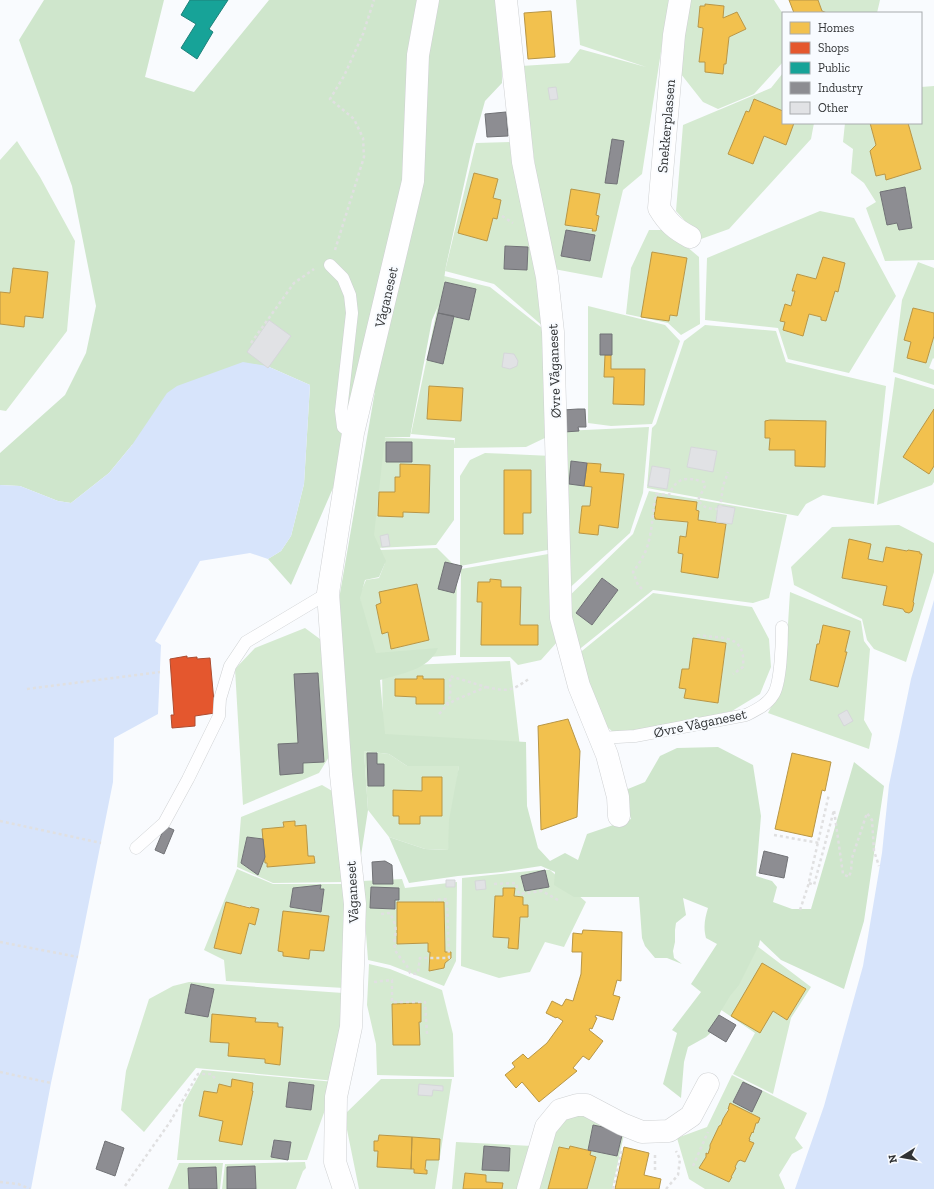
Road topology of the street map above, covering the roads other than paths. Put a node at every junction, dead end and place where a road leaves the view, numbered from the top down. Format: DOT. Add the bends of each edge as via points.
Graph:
graph roads {
  1 [pos="428,0"];
  2 [pos="506,0"];
  3 [pos="680,0"];
  4 [pos="690,237"];
  5 [pos="330,265"];
  6 [pos="353,433"];
  7 [pos="328,593"];
  8 [pos="782,627"];
  9 [pos="600,738"];
  10 [pos="619,816"];
  11 [pos="136,848"];
  12 [pos="708,1084"];
  13 [pos="344,1189"];
  14 [pos="528,1189"];
  1 -- 6 [label="street, Våganeset" via="418,55 413,181"];
  2 -- 9 [label="street, Øvre Våganeset" via="523,162 547,277 553,332 560,618 579,686"];
  3 -- 4 [label="street, Snekkerplassen" via="674,35 659,208 666,221"];
  5 -- 6 [label="lane" via="343,278 350,296 352,313 341,411 343,427"];
  6 -- 7 [label="street, Våganeset"];
  7 -- 11 [label="lane" via="246,642 230,666 220,699 219,716 188,779 164,823"];
  7 -- 13 [label="street, Våganeset" via="341,775 355,904 350,1027 336,1097 335,1162"];
  8 -- 9 [label="lane, Øvre Våganeset" via="781,654 774,694 756,710 746,715 635,736"];
  9 -- 10 [label="street, Øvre Våganeset" via="618,797"];
  12 -- 14 [label="street" via="691,1116 669,1131 642,1132 627,1127 586,1105 560,1110 546,1127"];
}
